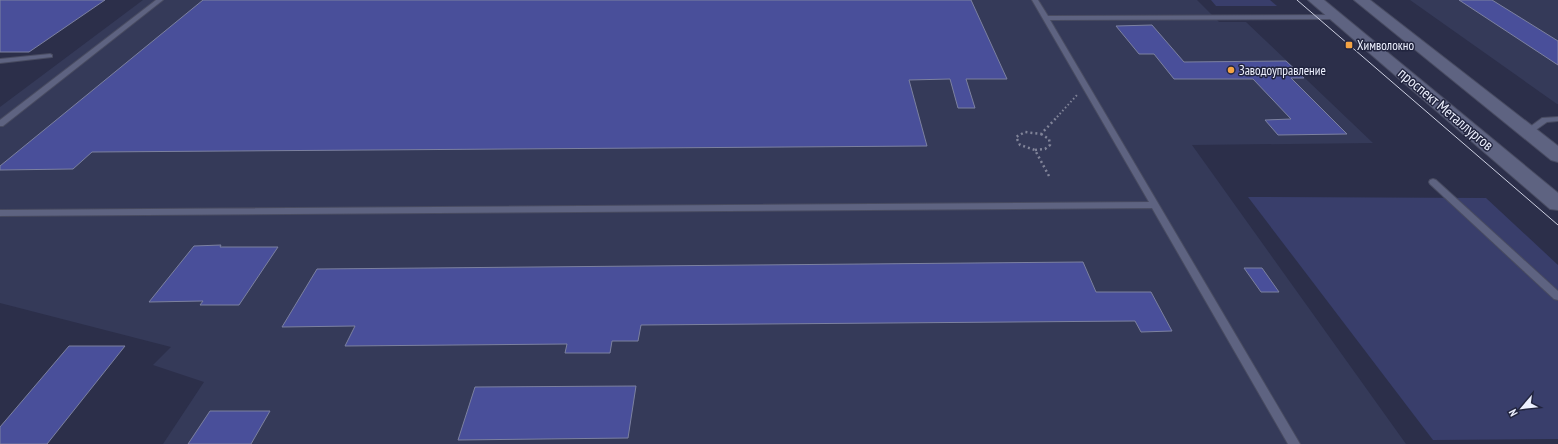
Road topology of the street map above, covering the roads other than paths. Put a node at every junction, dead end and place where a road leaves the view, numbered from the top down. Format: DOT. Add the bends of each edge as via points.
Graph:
graph roads {
  1 [pos="160,0"];
  2 [pos="1035,0"];
  3 [pos="1315,0"];
  4 [pos="1362,0"];
  5 [pos="1046,18"];
  6 [pos="1336,18"];
  7 [pos="1386,18"];
  8 [pos="50,56"];
  9 [pos="0,61"];
  10 [pos="1558,119"];
  11 [pos="0,124"];
  12 [pos="1527,132"];
  13 [pos="1558,156"];
  14 [pos="1432,182"];
  15 [pos="1558,204"];
  16 [pos="1154,205"];
  17 [pos="0,213"];
  18 [pos="1558,297"];
  19 [pos="1294,443"];
  1 -- 11 [label="lane"];
  2 -- 5 [label="lane"];
  3 -- 6 [label="street, проспект Металлургов"];
  4 -- 7 [label="street"];
  5 -- 6 [label="lane"];
  5 -- 16 [label="lane"];
  6 -- 7 [label="street"];
  6 -- 15 [label="street, проспект Металлургов"];
  7 -- 12 [label="street"];
  8 -- 9 [label="lane"];
  10 -- 12 [label="lane" via="1545,120"];
  12 -- 13 [label="street"];
  14 -- 18 [label="lane"];
  16 -- 17 [label="lane"];
  16 -- 19 [label="lane"];
}
